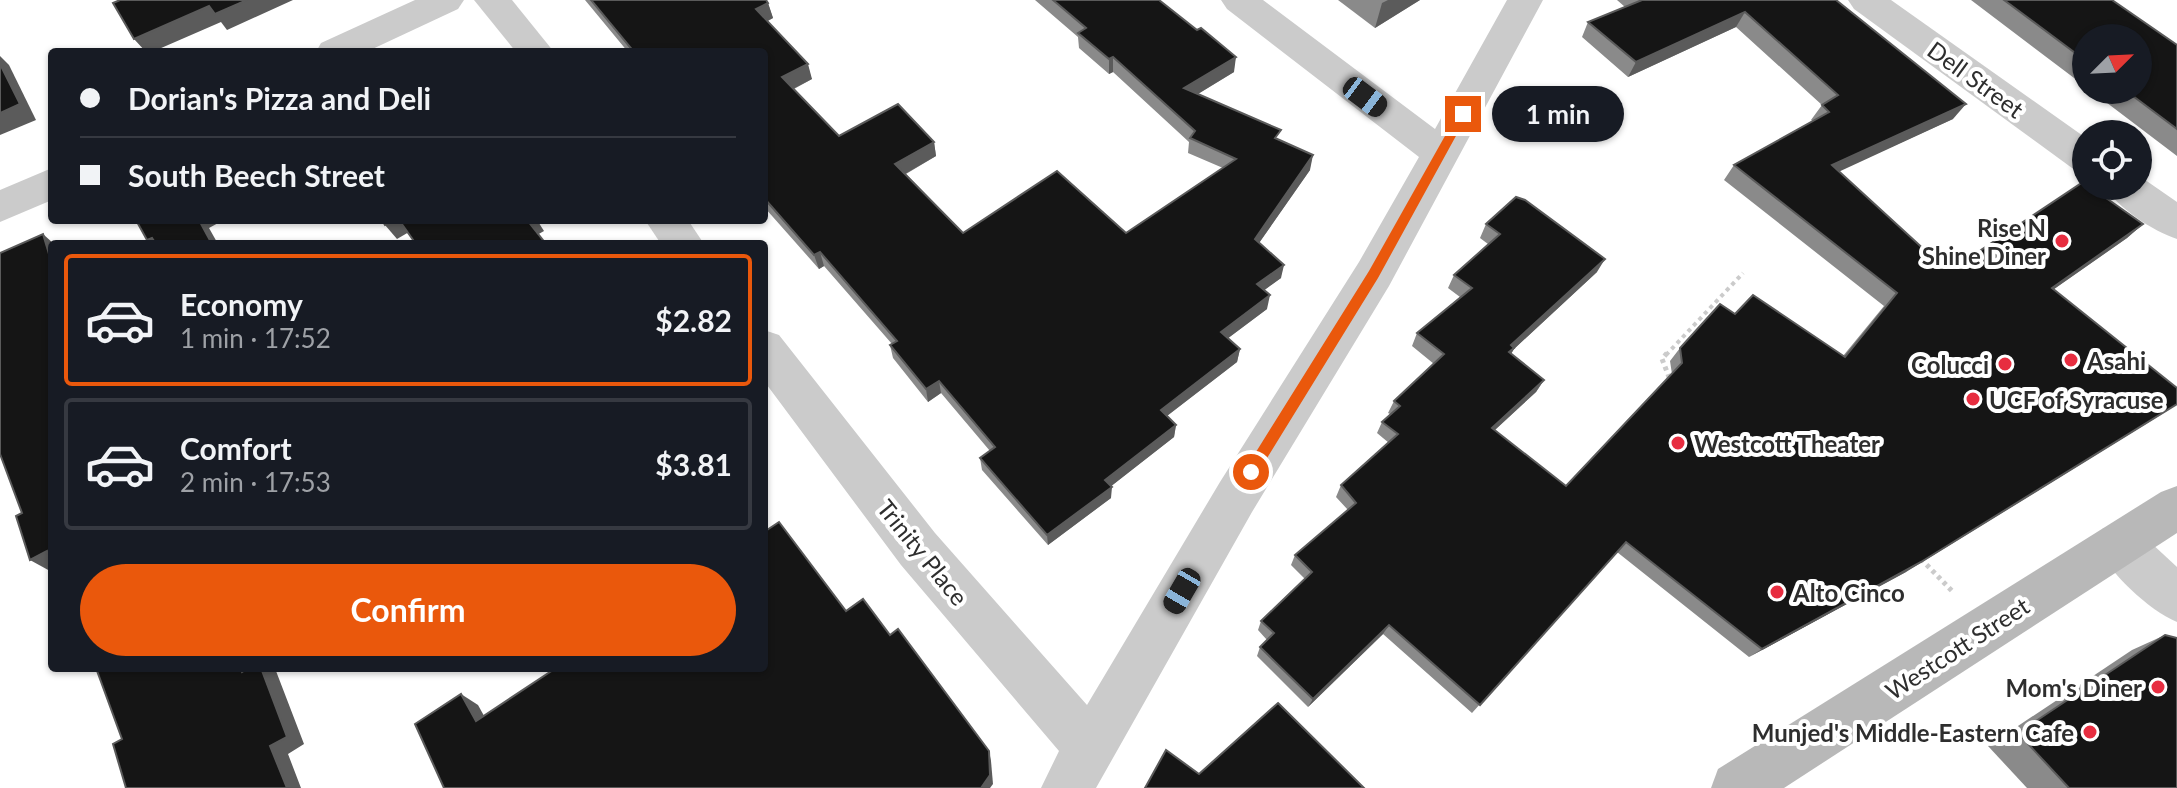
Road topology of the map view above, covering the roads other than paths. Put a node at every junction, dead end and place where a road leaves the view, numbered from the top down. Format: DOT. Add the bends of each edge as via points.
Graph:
graph roads {
  1 [pos="446,0"];
  2 [pos="492,0"];
  3 [pos="1239,0"];
  4 [pos="1525,0"];
  5 [pos="1866,0"];
  6 [pos="343,48"];
  7 [pos="533,48"];
  8 [pos="2072,148"];
  9 [pos="1441,154"];
  10 [pos="48,185"];
  11 [pos="2145,200"];
  12 [pos="0,207"];
  13 [pos="2177,223"];
  14 [pos="668,224"];
  15 [pos="681,240"];
  16 [pos="768,353"];
  17 [pos="2177,507"];
  18 [pos="2119,544"];
  19 [pos="2177,599"];
  20 [pos="1091,749"];
  21 [pos="1067,788"];
  22 [pos="1737,788"];
  1 -- 6 [label="street"];
  2 -- 7 [label="street"];
  3 -- 9 [label="street"];
  4 -- 9 [label="street"];
  5 -- 8 [label="street, Dell Street"];
  9 -- 20 [label="street"];
  10 -- 12 [label="street"];
  11 -- 13 [label="street"];
  14 -- 15 [label="street"];
  16 -- 20 [label="street, Trinity Place" via="918,549"];
  17 -- 18 [label="street, Westcott Street"];
  18 -- 19 [label="street"];
  18 -- 22 [label="street, Westcott Street"];
  20 -- 21 [label="street"];
}
